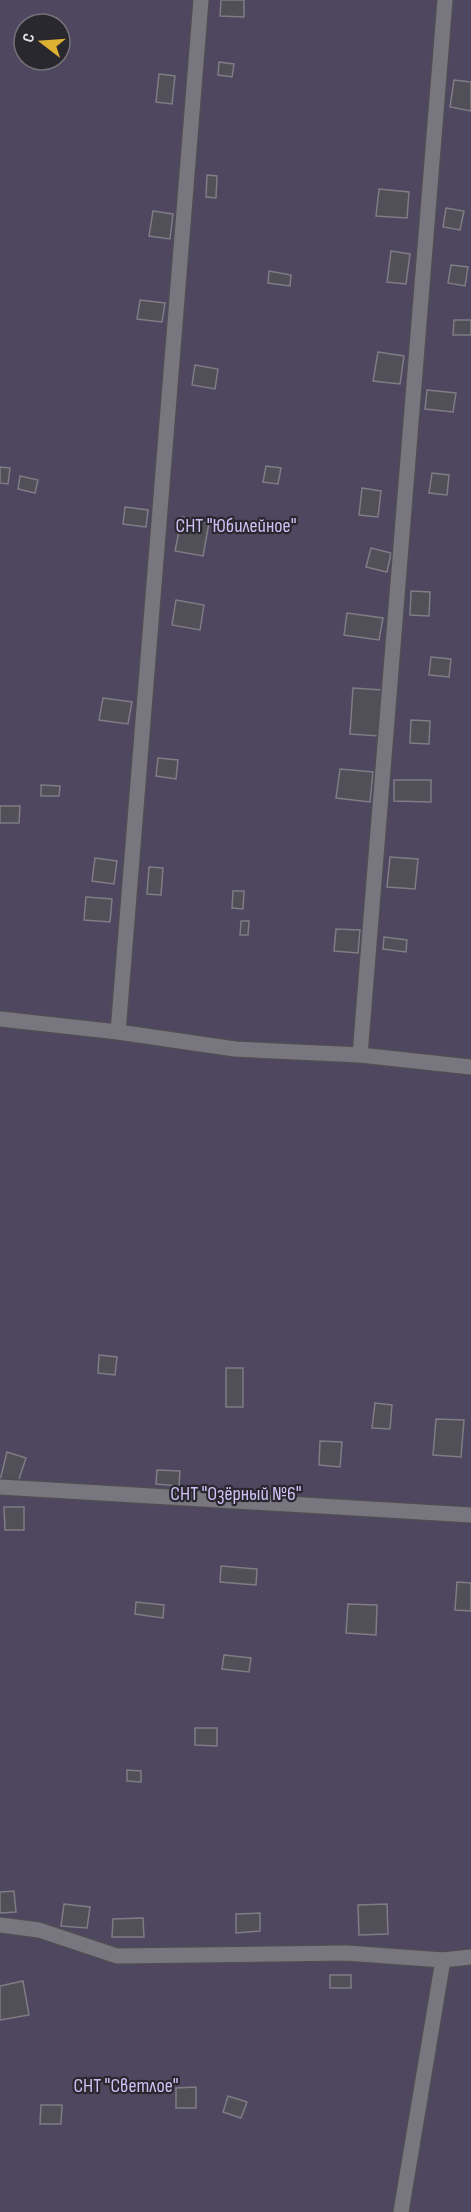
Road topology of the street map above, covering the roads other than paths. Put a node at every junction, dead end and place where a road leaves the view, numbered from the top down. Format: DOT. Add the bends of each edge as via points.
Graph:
graph roads {
  1 [pos="201,0"];
  2 [pos="445,0"];
  3 [pos="0,1019"];
  4 [pos="118,1032"];
  5 [pos="360,1056"];
  6 [pos="471,1067"];
  7 [pos="0,1487"];
  8 [pos="471,1515"];
  9 [pos="0,1925"];
  10 [pos="471,1957"];
  11 [pos="443,1960"];
  12 [pos="400,2212"];
  1 -- 4 [label="street"];
  2 -- 5 [label="street"];
  3 -- 4 [label="street"];
  4 -- 5 [label="street" via="235,1049"];
  5 -- 6 [label="street"];
  7 -- 8 [label="street"];
  9 -- 11 [label="street" via="39,1930 117,1956 346,1953"];
  10 -- 11 [label="street"];
  11 -- 12 [label="street"];
}
